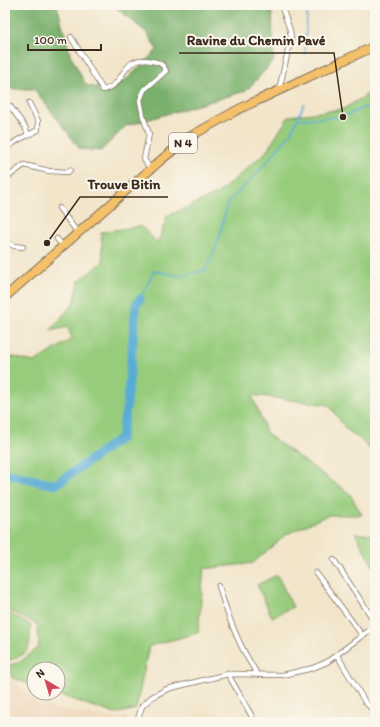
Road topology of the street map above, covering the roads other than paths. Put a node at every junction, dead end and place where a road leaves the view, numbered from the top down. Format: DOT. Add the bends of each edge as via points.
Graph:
graph roads {
  1 [pos="281,5"];
  2 [pos="71,37"];
  3 [pos="375,46"];
  4 [pos="279,90"];
  5 [pos="29,103"];
  6 [pos="10,106"];
  7 [pos="28,135"];
  8 [pos="5,149"];
  9 [pos="150,169"];
  10 [pos="70,170"];
  11 [pos="5,179"];
  12 [pos="59,208"];
  13 [pos="78,233"];
  14 [pos="57,239"];
  15 [pos="5,241"];
  16 [pos="64,246"];
  17 [pos="23,247"];
  18 [pos="5,297"];
  19 [pos="334,560"];
  20 [pos="316,573"];
  21 [pos="218,586"];
  22 [pos="375,622"];
  23 [pos="375,626"];
  24 [pos="362,635"];
  25 [pos="337,655"];
  26 [pos="228,674"];
  27 [pos="258,675"];
  28 [pos="375,712"];
  29 [pos="137,722"];
  30 [pos="255,722"];
  1 -- 4 [label="street" via="291,38"];
  2 -- 9 [label="street" via="103,90 117,82 132,62 141,59 164,66 166,71 144,90 140,100 150,134 144,159"];
  3 -- 4 [label="highway, N 4"];
  4 -- 9 [label="highway, N 4" via="191,136"];
  5 -- 7 [label="street" via="39,125 38,130"];
  6 -- 7 [label="street"];
  7 -- 8 [label="street"];
  9 -- 13 [label="highway, N 4"];
  10 -- 11 [label="street" via="49,171 24,165"];
  12 -- 13 [label="street"];
  13 -- 16 [label="highway, N 4"];
  14 -- 16 [label="street"];
  15 -- 17 [label="street"];
  16 -- 18 [label="highway, N 4"];
  19 -- 22 [label="street"];
  20 -- 24 [label="street"];
  21 -- 27 [label="street" via="227,617 246,657"];
  23 -- 24 [label="street"];
  24 -- 25 [label="street"];
  25 -- 27 [label="street" via="319,666 300,672"];
  25 -- 28 [label="street" via="365,702"];
  26 -- 27 [label="street"];
  26 -- 29 [label="street" via="159,692 142,706"];
  26 -- 30 [label="street"];
}
